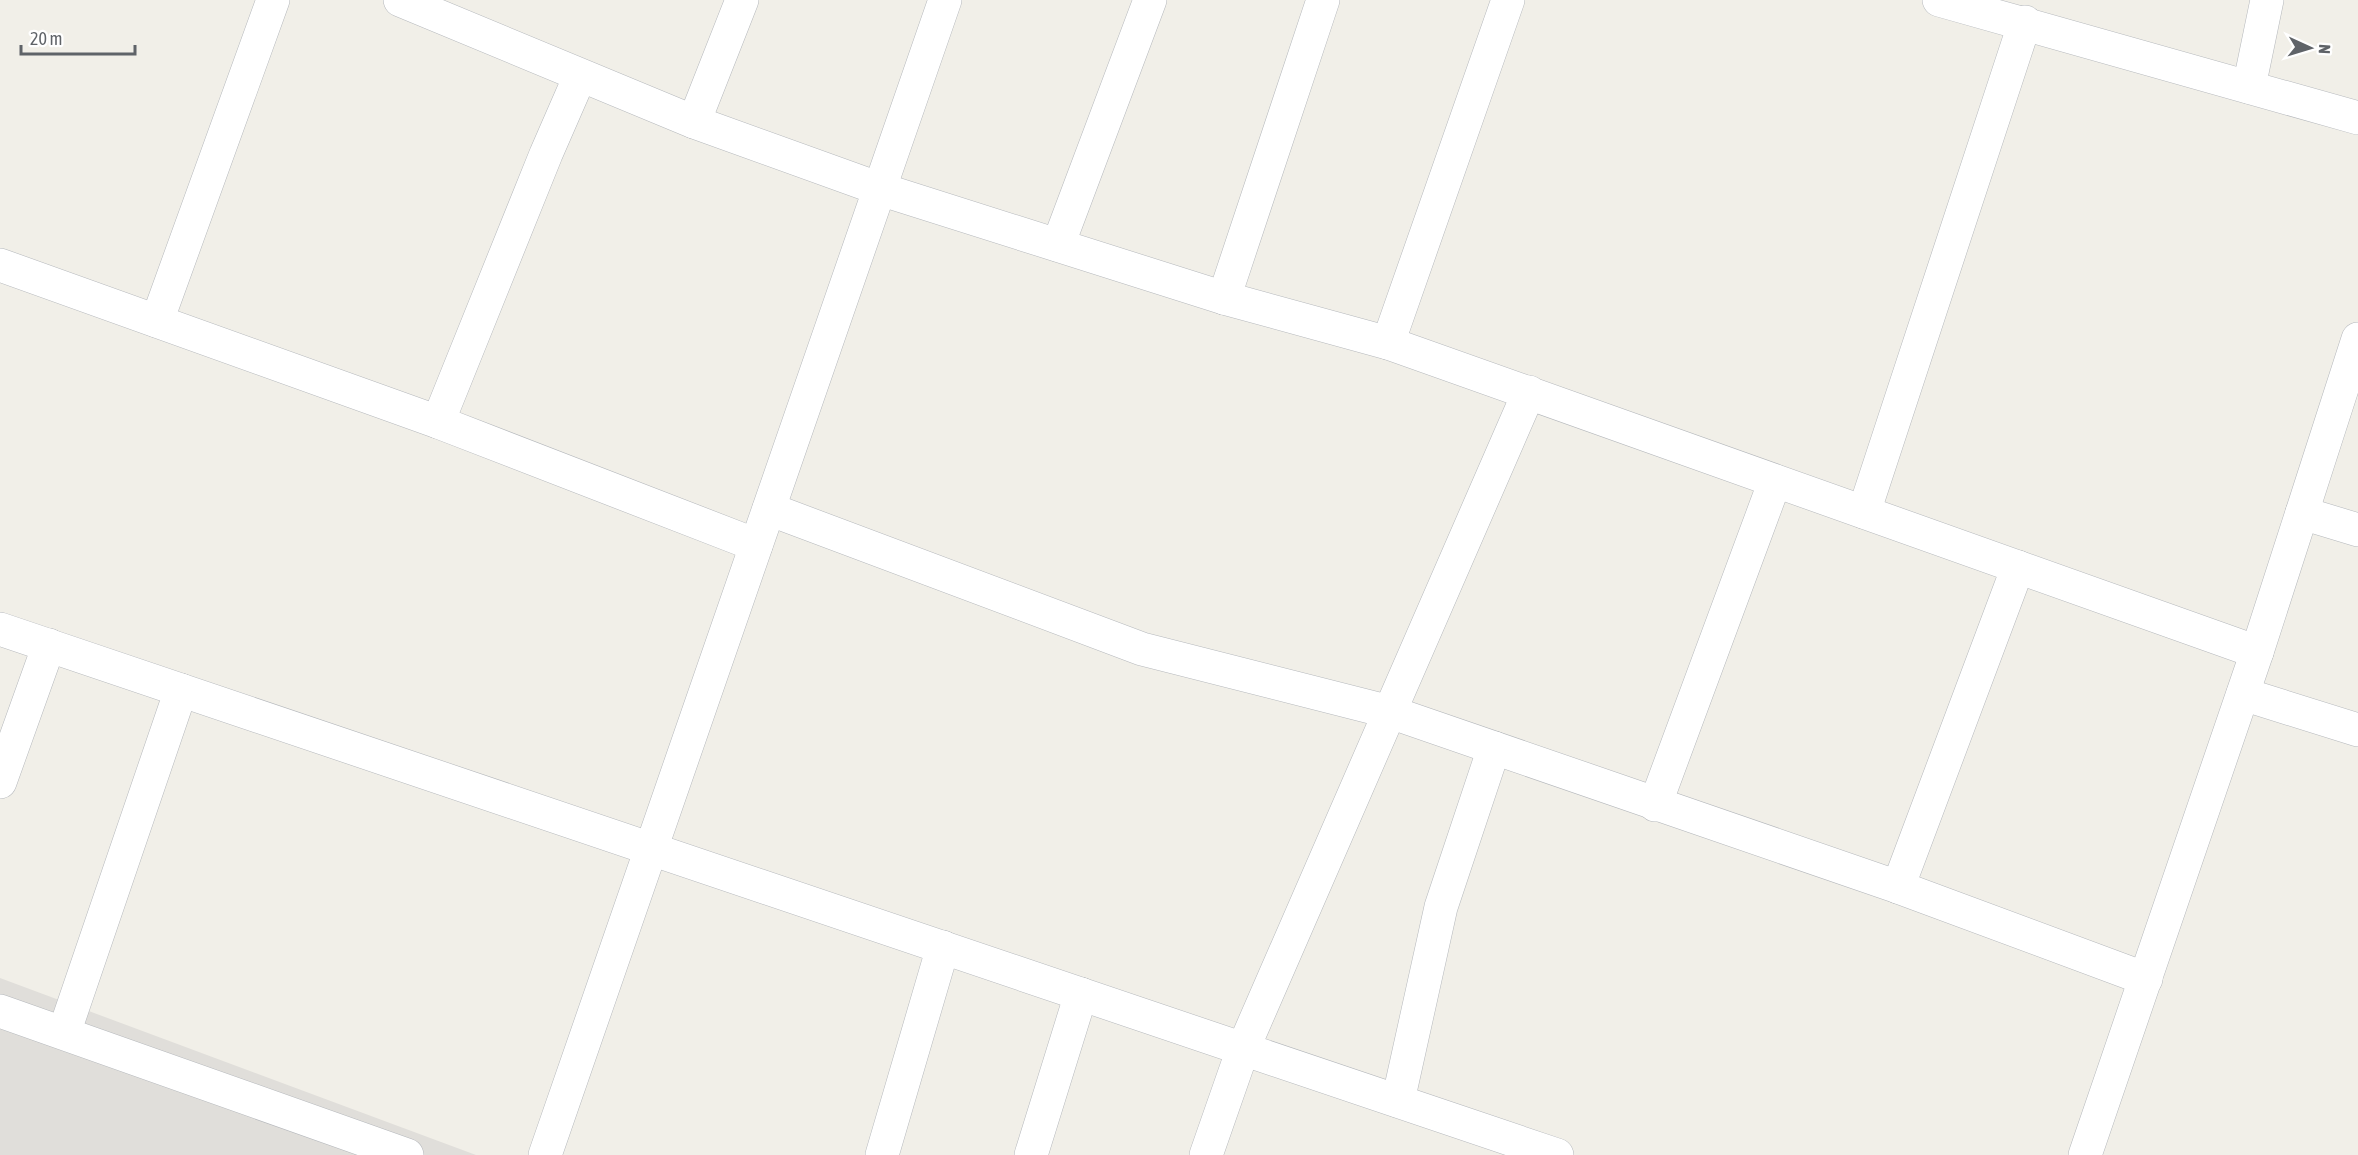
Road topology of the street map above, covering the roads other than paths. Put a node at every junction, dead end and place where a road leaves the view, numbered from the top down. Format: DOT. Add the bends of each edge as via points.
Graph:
graph roads {
  1 [pos="273,0"];
  2 [pos="742,0"];
  3 [pos="945,0"];
  4 [pos="1150,0"];
  5 [pos="1323,0"];
  6 [pos="1508,0"];
  7 [pos="1939,0"];
  8 [pos="2267,0"];
  9 [pos="416,3"];
  10 [pos="2025,22"];
  11 [pos="580,76"];
  12 [pos="2249,87"];
  13 [pos="2358,118"];
  14 [pos="694,122"];
  15 [pos="880,189"];
  16 [pos="1058,245"];
  17 [pos="0,265"];
  18 [pos="1224,298"];
  19 [pos="157,321"];
  20 [pos="2358,339"];
  21 [pos="1388,343"];
  22 [pos="1529,393"];
  23 [pos="438,422"];
  24 [pos="1775,481"];
  25 [pos="769,509"];
  26 [pos="1864,512"];
  27 [pos="2302,513"];
  28 [pos="2358,530"];
  29 [pos="756,545"];
  30 [pos="2018,567"];
  31 [pos="0,629"];
  32 [pos="49,645"];
  33 [pos="2257,652"];
  34 [pos="182,690"];
  35 [pos="2243,694"];
  36 [pos="1390,712"];
  37 [pos="2358,730"];
  38 [pos="1494,748"];
  39 [pos="0,782"];
  40 [pos="1655,805"];
  41 [pos="651,849"];
  42 [pos="1898,887"];
  43 [pos="943,947"];
  44 [pos="2146,979"];
  45 [pos="1081,994"];
  46 [pos="0,1011"];
  47 [pos="64,1033"];
  48 [pos="1243,1049"];
  49 [pos="1398,1101"];
  50 [pos="1513,1148"];
  51 [pos="407,1155"];
  52 [pos="544,1155"];
  53 [pos="882,1155"];
  54 [pos="1031,1155"];
  55 [pos="1206,1155"];
  56 [pos="1557,1155"];
  57 [pos="2085,1155"];
  1 -- 19 [label="street"];
  2 -- 14 [label="street"];
  3 -- 15 [label="street"];
  4 -- 16 [label="street"];
  5 -- 18 [label="street"];
  6 -- 21 [label="street"];
  7 -- 10 [label="street"];
  8 -- 12 [label="street"];
  9 -- 11 [label="street"];
  10 -- 12 [label="street"];
  10 -- 26 [label="street"];
  11 -- 14 [label="street"];
  11 -- 23 [label="street"];
  12 -- 13 [label="street"];
  14 -- 15 [label="street"];
  15 -- 16 [label="street"];
  15 -- 25 [label="street"];
  16 -- 18 [label="street"];
  17 -- 19 [label="street"];
  18 -- 21 [label="street"];
  19 -- 23 [label="street"];
  20 -- 27 [label="street"];
  21 -- 22 [label="street"];
  22 -- 24 [label="street"];
  22 -- 36 [label="street"];
  23 -- 29 [label="street"];
  24 -- 26 [label="street"];
  24 -- 40 [label="street"];
  25 -- 29 [label="street"];
  25 -- 36 [label="street" via="1142,649"];
  26 -- 30 [label="street"];
  27 -- 28 [label="street"];
  27 -- 33 [label="street"];
  29 -- 41 [label="street"];
  30 -- 33 [label="street"];
  30 -- 42 [label="street"];
  31 -- 32 [label="street"];
  32 -- 34 [label="street"];
  32 -- 39 [label="street"];
  33 -- 35 [label="street"];
  34 -- 41 [label="street"];
  34 -- 47 [label="street"];
  35 -- 37 [label="street"];
  35 -- 44 [label="street"];
  36 -- 38 [label="street"];
  36 -- 48 [label="street"];
  38 -- 40 [label="street"];
  38 -- 49 [label="street" via="1441,907"];
  40 -- 42 [label="street"];
  41 -- 43 [label="street"];
  41 -- 52 [label="street"];
  42 -- 44 [label="street"];
  43 -- 45 [label="street"];
  43 -- 53 [label="street"];
  44 -- 57 [label="street"];
  45 -- 48 [label="street"];
  45 -- 54 [label="street"];
  46 -- 47 [label="street"];
  47 -- 51 [label="street"];
  48 -- 49 [label="street"];
  48 -- 55 [label="street"];
  49 -- 50 [label="street"];
  50 -- 56 [label="street"];
}
